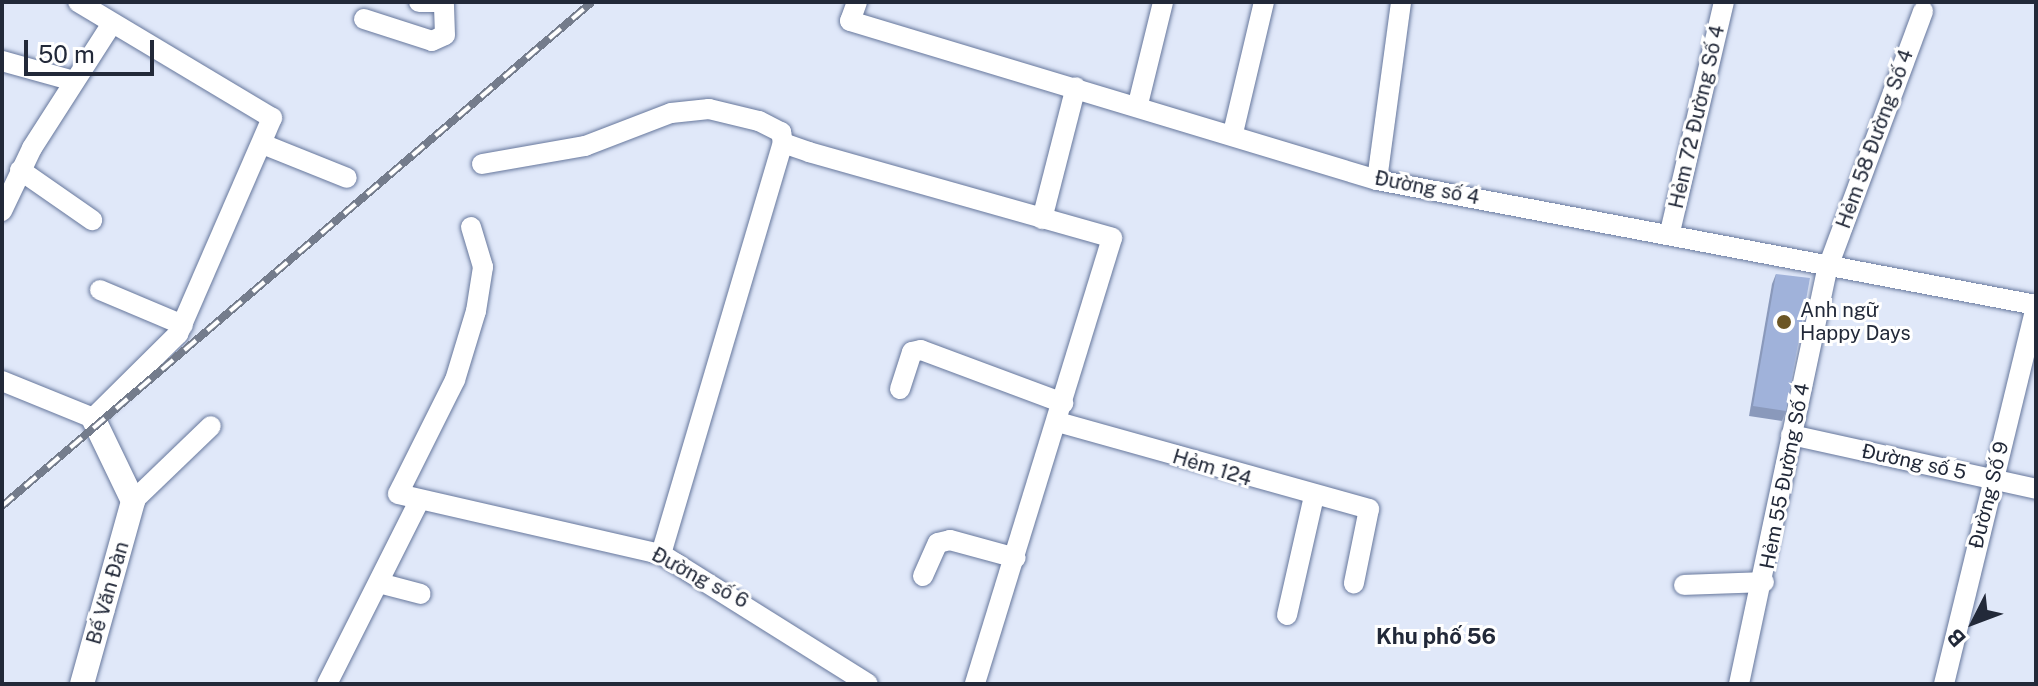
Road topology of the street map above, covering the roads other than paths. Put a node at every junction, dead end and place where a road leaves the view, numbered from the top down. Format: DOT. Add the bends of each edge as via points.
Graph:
graph roads {
  1 [pos="78,2"];
  2 [pos="419,2"];
  3 [pos="435,2"];
  4 [pos="444,2"];
  5 [pos="857,2"];
  6 [pos="1163,2"];
  7 [pos="1264,2"];
  8 [pos="1401,2"];
  9 [pos="1724,2"];
  10 [pos="1923,11"];
  11 [pos="364,19"];
  12 [pos="111,25"];
  13 [pos="2,61"];
  14 [pos="74,81"];
  15 [pos="1076,87"];
  16 [pos="1138,104"];
  17 [pos="1233,133"];
  18 [pos="783,143"];
  19 [pos="265,145"];
  20 [pos="482,164"];
  21 [pos="20,170"];
  22 [pos="347,178"];
  23 [pos="1377,180"];
  24 [pos="2,211"];
  25 [pos="1042,219"];
  26 [pos="92,220"];
  27 [pos="471,227"];
  28 [pos="1670,232"];
  29 [pos="1828,267"];
  30 [pos="100,290"];
  31 [pos="2036,306"];
  32 [pos="183,325"];
  33 [pos="2,381"];
  34 [pos="900,389"];
  35 [pos="1060,412"];
  36 [pos="93,418"];
  37 [pos="211,426"];
  38 [pos="1791,435"];
  39 [pos="1993,479"];
  40 [pos="2036,489"];
  41 [pos="1314,496"];
  42 [pos="131,497"];
  43 [pos="418,503"];
  44 [pos="661,554"];
  45 [pos="1016,558"];
  46 [pos="923,576"];
  47 [pos="1764,582"];
  48 [pos="379,583"];
  49 [pos="1354,583"];
  50 [pos="1684,585"];
  51 [pos="421,594"];
  52 [pos="1287,615"];
  53 [pos="82,684"];
  54 [pos="327,684"];
  55 [pos="868,684"];
  56 [pos="975,684"];
  57 [pos="1739,684"];
  58 [pos="1944,684"];
  1 -- 12 [label="street"];
  2 -- 3 [label="street"];
  4 -- 11 [label="street" via="445,35 432,41"];
  5 -- 15 [label="street, Đường số 4" via="850,21"];
  6 -- 16 [label="street"];
  7 -- 17 [label="street"];
  8 -- 23 [label="street"];
  9 -- 28 [label="street, Hẻm 72 Đường Số 4"];
  10 -- 29 [label="street, Hẻm 58 Đường Số 4"];
  12 -- 14 [label="street"];
  12 -- 19 [label="street" via="272,118"];
  13 -- 14 [label="street"];
  14 -- 21 [label="street"];
  15 -- 16 [label="street, Đường số 4"];
  15 -- 25 [label="street"];
  16 -- 17 [label="street, Đường số 4"];
  17 -- 23 [label="street, Đường số 4"];
  18 -- 20 [label="street" via="781,132 759,121 709,109 671,113 585,146"];
  18 -- 25 [label="street"];
  18 -- 44 [label="street"];
  19 -- 22 [label="street"];
  19 -- 32 [label="street"];
  21 -- 24 [label="street"];
  21 -- 26 [label="street"];
  23 -- 28 [label="street, Đường số 4"];
  25 -- 35 [label="street" via="1112,238"];
  27 -- 43 [label="street" via="483,267 476,311 455,380 398,494"];
  28 -- 29 [label="street, Đường số 4"];
  29 -- 31 [label="street, Đường số 4"];
  29 -- 38 [label="street, Hẻm 55 Đường Số 4"];
  30 -- 32 [label="street"];
  31 -- 39 [label="street, Đường Số 9"];
  32 -- 36 [label="street"];
  33 -- 36 [label="street"];
  34 -- 35 [label="street, Hẻm 124" via="912,352 921,350"];
  35 -- 41 [label="street, Hẻm 124"];
  35 -- 45 [label="street"];
  36 -- 42 [label="street"];
  37 -- 42 [label="street"];
  38 -- 39 [label="street, Đường số 5"];
  38 -- 47 [label="street, Hẻm 55 Đường Số 4"];
  39 -- 40 [label="street, Đường số 5"];
  39 -- 58 [label="street, Đường Số 9"];
  41 -- 49 [label="street, Hẻm 124" via="1369,509"];
  41 -- 52 [label="street"];
  42 -- 53 [label="street, Bế Văn Đàn"];
  43 -- 44 [label="street, Đường số 6" via="609,537"];
  43 -- 48 [label="street"];
  44 -- 55 [label="street, Đường số 6"];
  45 -- 46 [label="street" via="950,540 938,543"];
  45 -- 56 [label="street"];
  47 -- 50 [label="street"];
  47 -- 57 [label="street, Hẻm 55 Đường Số 4"];
  48 -- 51 [label="street"];
  48 -- 54 [label="street"];
}
